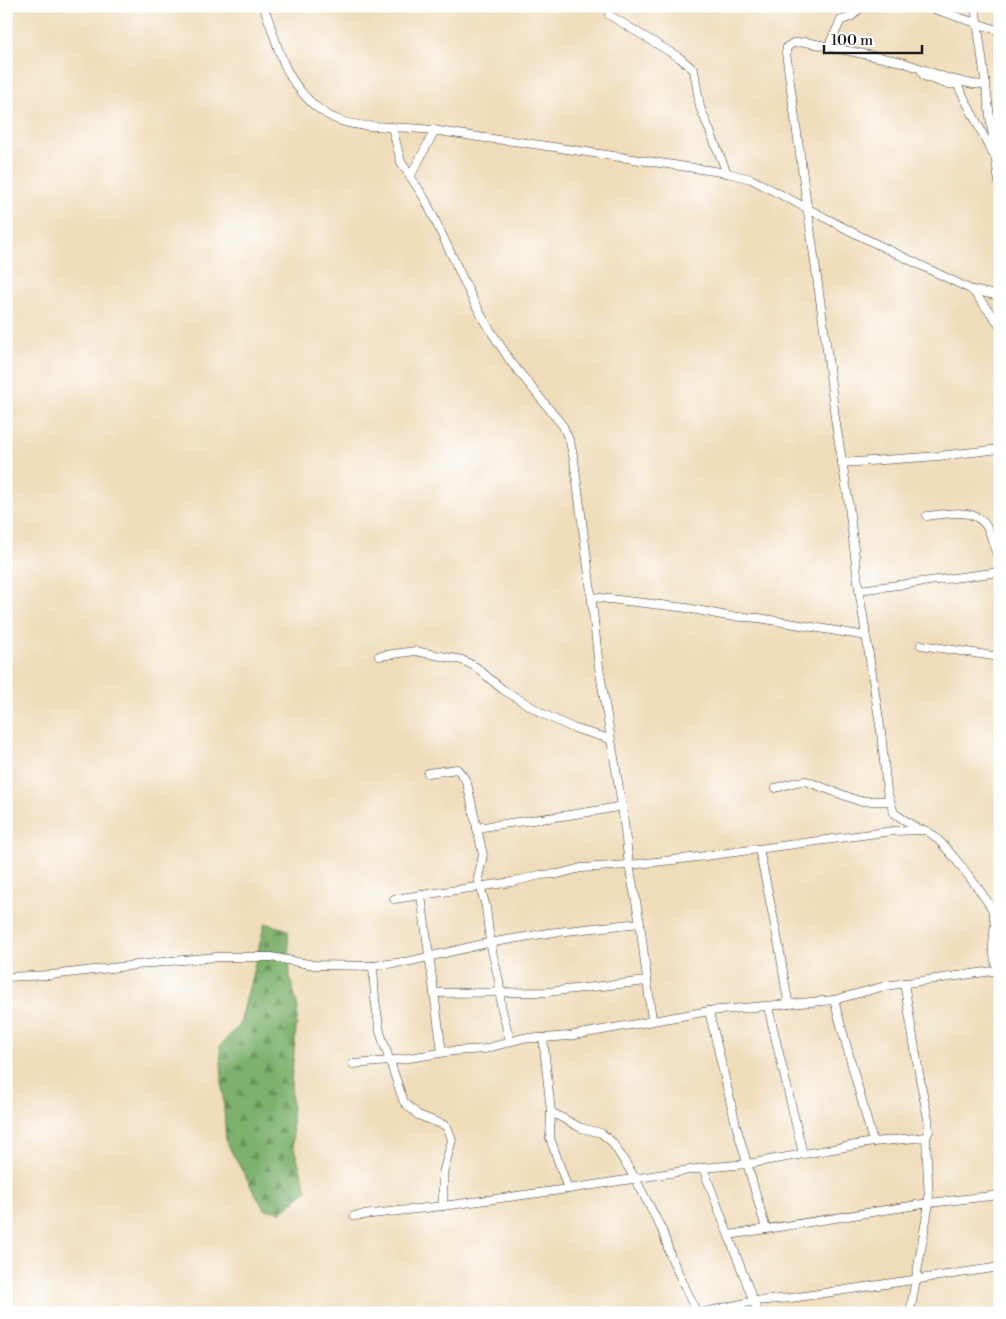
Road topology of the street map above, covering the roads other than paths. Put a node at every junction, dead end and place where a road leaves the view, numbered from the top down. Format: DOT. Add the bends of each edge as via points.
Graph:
graph roads {
  1 [pos="263,6"];
  2 [pos="862,6"];
  3 [pos="925,6"];
  4 [pos="975,6"];
  5 [pos="608,15"];
  6 [pos="978,24"];
  7 [pos="1000,31"];
  8 [pos="828,47"];
  9 [pos="921,70"];
  10 [pos="986,85"];
  11 [pos="392,127"];
  12 [pos="435,130"];
  13 [pos="996,158"];
  14 [pos="727,173"];
  15 [pos="410,177"];
  16 [pos="1000,190"];
  17 [pos="808,210"];
  18 [pos="972,290"];
  19 [pos="1000,296"];
  20 [pos="1000,325"];
  21 [pos="999,450"];
  22 [pos="842,463"];
  23 [pos="927,516"];
  24 [pos="1000,559"];
  25 [pos="1000,572"];
  26 [pos="858,590"];
  27 [pos="592,597"];
  28 [pos="866,636"];
  29 [pos="921,645"];
  30 [pos="379,656"];
  31 [pos="1000,657"];
  32 [pos="610,739"];
  33 [pos="428,774"];
  34 [pos="776,788"];
  35 [pos="889,801"];
  36 [pos="622,806"];
  37 [pos="477,828"];
  38 [pos="918,830"];
  39 [pos="759,849"];
  40 [pos="629,865"];
  41 [pos="481,886"];
  42 [pos="422,895"];
  43 [pos="394,900"];
  44 [pos="640,923"];
  45 [pos="490,942"];
  46 [pos="430,957"];
  47 [pos="373,966"];
  48 [pos="999,970"];
  49 [pos="6,977"];
  50 [pos="646,981"];
  51 [pos="1000,981"];
  52 [pos="904,983"];
  53 [pos="500,992"];
  54 [pos="434,993"];
  55 [pos="834,1000"];
  56 [pos="789,1004"];
  57 [pos="768,1007"];
  58 [pos="710,1011"];
  59 [pos="652,1020"];
  60 [pos="544,1038"];
  61 [pos="510,1041"];
  62 [pos="442,1052"];
  63 [pos="390,1061"];
  64 [pos="353,1064"];
  65 [pos="551,1112"];
  66 [pos="926,1137"];
  67 [pos="873,1142"];
  68 [pos="803,1154"];
  69 [pos="748,1164"];
  70 [pos="703,1168"];
  71 [pos="635,1178"];
  72 [pos="568,1189"];
  73 [pos="1000,1195"];
  74 [pos="929,1203"];
  75 [pos="443,1206"];
  76 [pos="354,1216"];
  77 [pos="766,1229"];
  78 [pos="730,1235"];
  79 [pos="1000,1267"];
  80 [pos="915,1279"];
  81 [pos="755,1301"];
  82 [pos="697,1313"];
  83 [pos="702,1313"];
  84 [pos="758,1313"];
  85 [pos="910,1313"];
  1 -- 11 [label="street" via="287,70 316,109 352,124"];
  2 -- 8 [label="street" via="851,17 841,20"];
  3 -- 6 [label="street"];
  4 -- 6 [label="street"];
  5 -- 14 [label="street" via="680,58 694,70 700,107"];
  6 -- 7 [label="street"];
  6 -- 10 [label="street"];
  8 -- 9 [label="street" via="902,62"];
  8 -- 17 [label="street" via="793,43 786,52"];
  9 -- 10 [label="street"];
  9 -- 13 [label="street" via="924,76 946,84 957,84"];
  10 -- 13 [label="street"];
  11 -- 12 [label="street"];
  11 -- 15 [label="street"];
  12 -- 14 [label="street"];
  12 -- 15 [label="street"];
  13 -- 16 [label="street"];
  14 -- 17 [label="street" via="751,179"];
  15 -- 27 [label="street" via="425,199 485,322 511,362 563,426 570,442"];
  17 -- 18 [label="street"];
  17 -- 22 [label="street"];
  18 -- 19 [label="street"];
  18 -- 20 [label="street"];
  21 -- 22 [label="street"];
  22 -- 26 [label="street"];
  23 -- 24 [label="street" via="962,512 978,518 987,528"];
  25 -- 26 [label="street"];
  26 -- 28 [label="street"];
  27 -- 28 [label="street" via="759,618"];
  27 -- 32 [label="street"];
  28 -- 35 [label="street"];
  29 -- 31 [label="street"];
  30 -- 32 [label="street" via="416,651 462,660 545,714 574,728"];
  32 -- 36 [label="street"];
  33 -- 37 [label="street" via="460,771"];
  34 -- 35 [label="street" via="806,781 859,801"];
  35 -- 38 [label="street" via="894,813"];
  36 -- 37 [label="street"];
  36 -- 40 [label="street"];
  37 -- 41 [label="street" via="483,855 478,878"];
  38 -- 39 [label="street"];
  38 -- 48 [label="street" via="928,830 941,842 992,909 996,920 994,959"];
  39 -- 40 [label="street"];
  39 -- 56 [label="street"];
  40 -- 41 [label="street" via="581,868"];
  40 -- 44 [label="street"];
  41 -- 42 [label="street"];
  41 -- 45 [label="street"];
  42 -- 43 [label="street"];
  42 -- 46 [label="street"];
  44 -- 45 [label="street"];
  44 -- 50 [label="street"];
  45 -- 46 [label="street"];
  45 -- 53 [label="street"];
  46 -- 47 [label="street"];
  46 -- 54 [label="street"];
  47 -- 49 [label="street" via="217,957 51,976"];
  47 -- 63 [label="street" via="380,1032"];
  48 -- 51 [label="street"];
  48 -- 52 [label="street"];
  50 -- 53 [label="street" via="547,992"];
  50 -- 59 [label="street"];
  52 -- 55 [label="street"];
  52 -- 66 [label="street" via="928,1119"];
  53 -- 54 [label="street"];
  53 -- 61 [label="street"];
  54 -- 62 [label="street"];
  55 -- 56 [label="street"];
  55 -- 67 [label="street"];
  56 -- 57 [label="street"];
  57 -- 58 [label="street"];
  57 -- 68 [label="street"];
  58 -- 59 [label="street"];
  58 -- 69 [label="street"];
  59 -- 60 [label="street"];
  60 -- 61 [label="street"];
  60 -- 65 [label="street"];
  61 -- 62 [label="street" via="485,1048"];
  62 -- 63 [label="street"];
  63 -- 64 [label="street"];
  63 -- 75 [label="street" via="404,1102 418,1114 448,1129 452,1140 442,1173"];
  65 -- 71 [label="street" via="582,1128 601,1133 612,1142"];
  65 -- 72 [label="street" via="552,1146"];
  66 -- 67 [label="street"];
  66 -- 74 [label="street"];
  67 -- 68 [label="street"];
  68 -- 69 [label="street"];
  69 -- 70 [label="street"];
  69 -- 77 [label="street"];
  70 -- 71 [label="street"];
  70 -- 78 [label="street"];
  71 -- 72 [label="street"];
  71 -- 82 [label="street" via="662,1230"];
  72 -- 75 [label="street"];
  73 -- 74 [label="street"];
  74 -- 77 [label="street"];
  74 -- 80 [label="street"];
  75 -- 76 [label="street"];
  77 -- 78 [label="street"];
  78 -- 81 [label="street"];
  79 -- 80 [label="street"];
  80 -- 81 [label="street"];
  80 -- 85 [label="street"];
  81 -- 83 [label="street"];
  81 -- 84 [label="street"];
}
